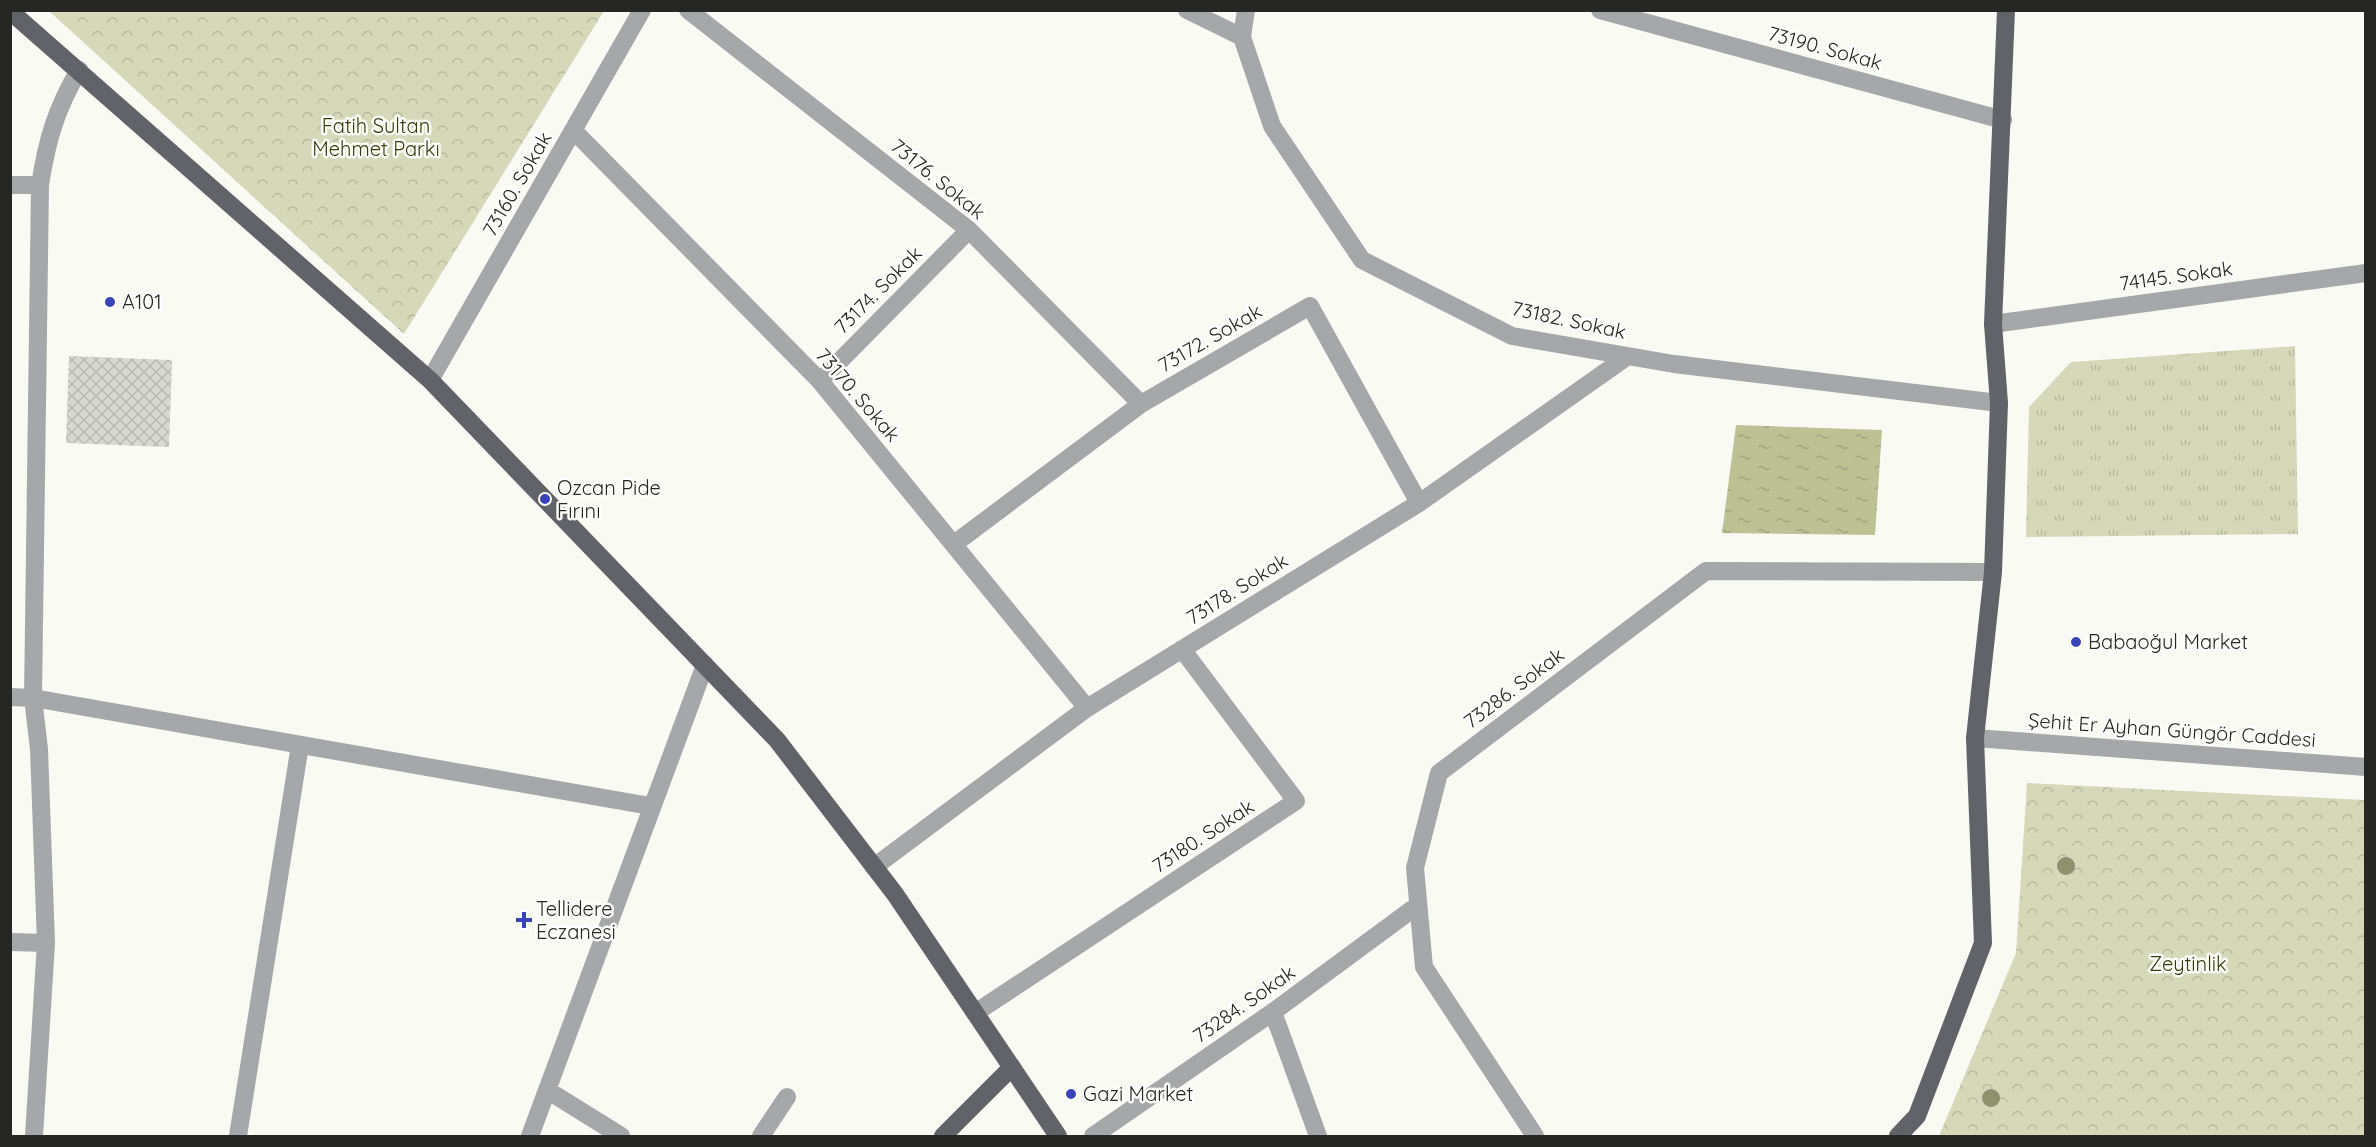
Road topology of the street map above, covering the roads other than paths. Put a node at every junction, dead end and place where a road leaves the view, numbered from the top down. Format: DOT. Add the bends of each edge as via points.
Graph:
graph roads {
  1 [pos="642,10"];
  2 [pos="688,10"];
  3 [pos="1186,10"];
  4 [pos="1246,10"];
  5 [pos="1600,10"];
  6 [pos="2006,10"];
  7 [pos="10,11"];
  8 [pos="1242,37"];
  9 [pos="79,70"];
  10 [pos="2004,120"];
  11 [pos="574,132"];
  12 [pos="10,185"];
  13 [pos="40,185"];
  14 [pos="969,230"];
  15 [pos="2366,273"];
  16 [pos="1992,324"];
  17 [pos="1628,356"];
  18 [pos="430,380"];
  19 [pos="820,381"];
  20 [pos="1999,403"];
  21 [pos="1141,404"];
  22 [pos="1419,503"];
  23 [pos="954,544"];
  24 [pos="1993,572"];
  25 [pos="1182,649"];
  26 [pos="705,665"];
  27 [pos="10,697"];
  28 [pos="33,698"];
  29 [pos="1087,708"];
  30 [pos="1975,738"];
  31 [pos="300,745"];
  32 [pos="2366,767"];
  33 [pos="650,806"];
  34 [pos="874,867"];
  35 [pos="1418,905"];
  36 [pos="10,942"];
  37 [pos="45,943"];
  38 [pos="1274,1012"];
  39 [pos="975,1013"];
  40 [pos="1012,1067"];
  41 [pos="547,1090"];
  42 [pos="787,1097"];
  43 [pos="34,1137"];
  44 [pos="238,1137"];
  45 [pos="531,1137"];
  46 [pos="621,1137"];
  47 [pos="761,1137"];
  48 [pos="943,1137"];
  49 [pos="1058,1137"];
  50 [pos="1094,1137"];
  51 [pos="1318,1137"];
  52 [pos="1535,1137"];
  53 [pos="1898,1137"];
  1 -- 11 [label="street, 73160. Sokak"];
  2 -- 14 [label="street, 73176. Sokak"];
  3 -- 8 [label="street"];
  4 -- 8 [label="street"];
  5 -- 10 [label="street, 73190. Sokak"];
  6 -- 10 [label="main road"];
  7 -- 9 [label="main road"];
  8 -- 17 [label="street, 73182. Sokak" via="1272,126 1362,260 1512,336"];
  9 -- 13 [label="street" via="61,102 48,138"];
  9 -- 18 [label="main road"];
  10 -- 16 [label="main road"];
  11 -- 18 [label="street, 73160. Sokak"];
  11 -- 19 [label="street, 73170. Sokak"];
  12 -- 13 [label="street"];
  13 -- 28 [label="street"];
  14 -- 19 [label="street, 73174. Sokak"];
  14 -- 21 [label="street, 73176. Sokak"];
  15 -- 16 [label="street, 74145. Sokak"];
  16 -- 20 [label="main road"];
  17 -- 20 [label="street, 73182. Sokak"];
  17 -- 22 [label="street, 73178. Sokak"];
  18 -- 26 [label="main road"];
  19 -- 23 [label="street, 73170. Sokak"];
  20 -- 24 [label="main road"];
  21 -- 22 [label="street, 73172. Sokak" via="1310,306"];
  21 -- 23 [label="street, 73172. Sokak"];
  22 -- 25 [label="street, 73178. Sokak"];
  23 -- 29 [label="street, 73170. Sokak"];
  24 -- 30 [label="main road"];
  24 -- 35 [label="street, 73286. Sokak" via="1706,571 1439,773 1415,868"];
  25 -- 29 [label="street, 73178. Sokak"];
  25 -- 39 [label="street, 73180. Sokak" via="1296,801"];
  26 -- 33 [label="street"];
  26 -- 34 [label="main road" via="777,740"];
  27 -- 28 [label="street"];
  28 -- 31 [label="street"];
  28 -- 37 [label="street" via="39,749"];
  29 -- 34 [label="street, 73178. Sokak"];
  30 -- 32 [label="street, Şehit Er Ayhan Güngör Caddesi"];
  30 -- 53 [label="main road" via="1983,943 1917,1116"];
  31 -- 33 [label="street"];
  31 -- 44 [label="street"];
  33 -- 41 [label="street"];
  34 -- 39 [label="main road"];
  35 -- 38 [label="street, 73284. Sokak"];
  35 -- 52 [label="street, 73286. Sokak" via="1424,967"];
  36 -- 37 [label="street"];
  37 -- 43 [label="street"];
  38 -- 50 [label="street, 73284. Sokak"];
  38 -- 51 [label="street"];
  39 -- 40 [label="main road"];
  40 -- 48 [label="main road"];
  40 -- 49 [label="main road"];
  41 -- 45 [label="street"];
  41 -- 46 [label="street"];
  42 -- 47 [label="street"];
}
